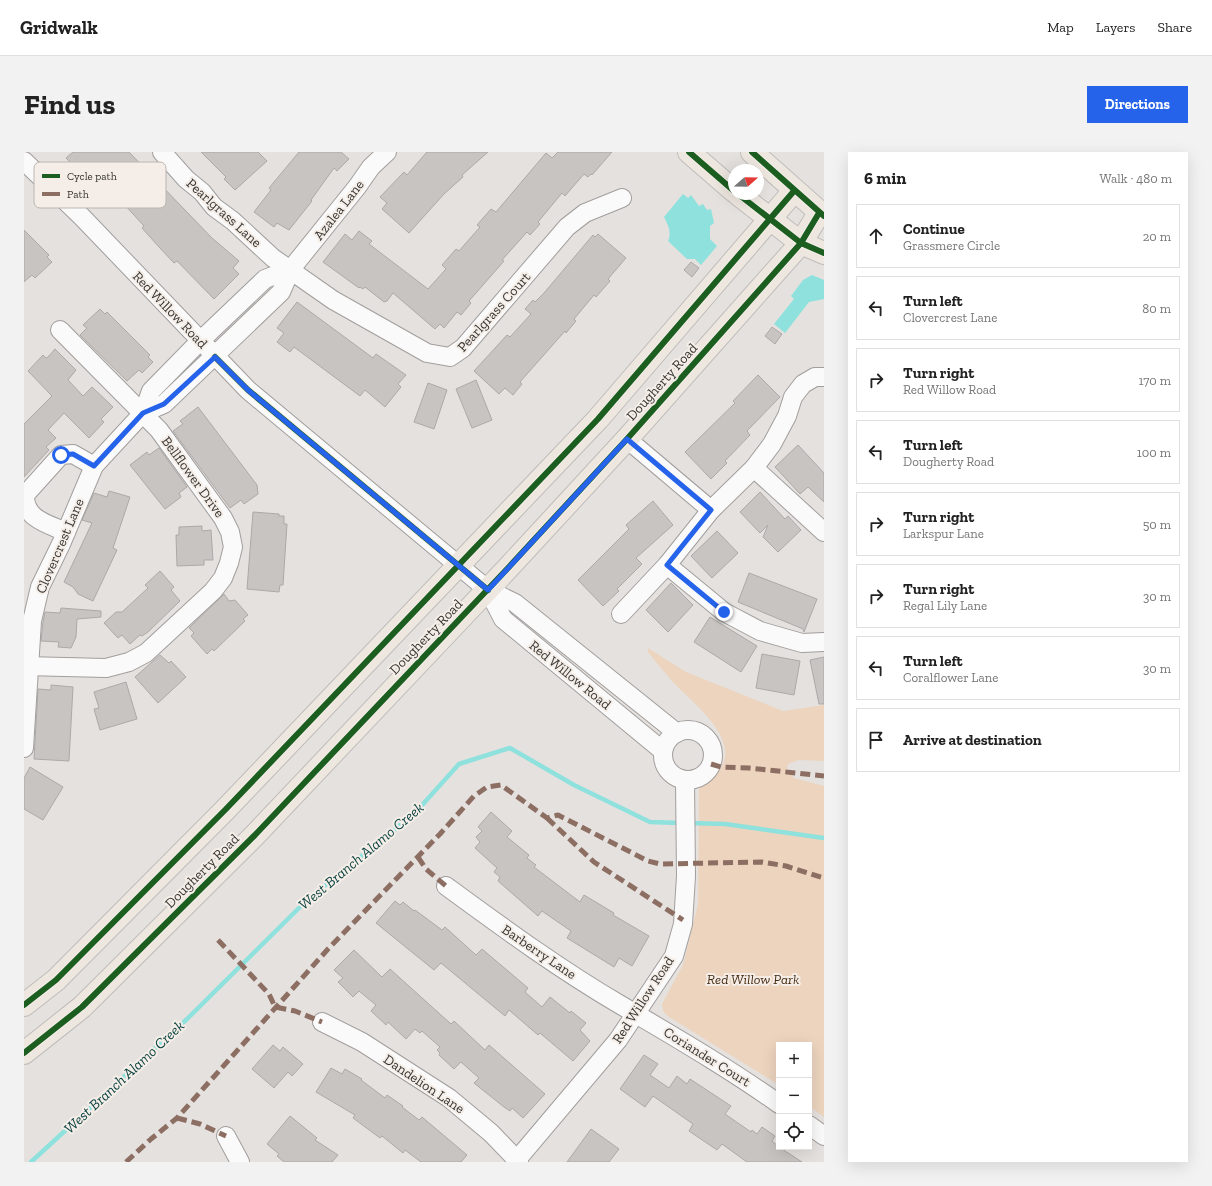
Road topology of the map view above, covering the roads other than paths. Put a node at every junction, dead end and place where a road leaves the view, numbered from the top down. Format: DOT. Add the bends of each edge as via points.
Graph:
graph roads {
  1 [pos="162,152"];
  2 [pos="387,152"];
  3 [pos="689,152"];
  4 [pos="752,152"];
  5 [pos="24,161"];
  6 [pos="34,171"];
  7 [pos="728,186"];
  8 [pos="794,191"];
  9 [pos="622,198"];
  10 [pos="746,200"];
  11 [pos="73,208"];
  12 [pos="822,215"];
  13 [pos="770,219"];
  14 [pos="801,243"];
  15 [pos="824,253"];
  16 [pos="291,269"];
  17 [pos="60,330"];
  18 [pos="200,341"];
  19 [pos="215,357"];
  20 [pos="824,377"];
  21 [pos="143,413"];
  22 [pos="627,439"];
  23 [pos="94,466"];
  24 [pos="754,468"];
  25 [pos="711,510"];
  26 [pos="66,532"];
  27 [pos="824,532"];
  28 [pos="458,564"];
  29 [pos="667,565"];
  30 [pos="488,590"];
  31 [pos="621,614"];
  32 [pos="824,642"];
  33 [pos="26,666"];
  34 [pos="676,733"];
  35 [pos="24,748"];
  36 [pos="663,751"];
  37 [pos="686,788"];
  38 [pos="446,886"];
  39 [pos="24,1005"];
  40 [pos="634,1013"];
  41 [pos="322,1022"];
  42 [pos="24,1053"];
  43 [pos="776,1102"];
  44 [pos="812,1127"];
  45 [pos="226,1136"];
  46 [pos="824,1136"];
  47 [pos="517,1161"];
  48 [pos="240,1162"];
  1 -- 16 [label="street, Pearlgrass Lane" via="214,207 233,220 273,258"];
  2 -- 16 [label="street, Azalea Lane" via="371,167 358,187"];
  3 -- 7 [label="main road"];
  4 -- 8 [label="main road"];
  5 -- 6 [label="street, Red Willow Road"];
  8 -- 12 [label="main road"];
  8 -- 13 [label="main road, Dougherty Road"];
  9 -- 16 [label="street, Pearlgrass Court" via="586,213 568,226 471,339 456,355 450,357 427,352 377,326 303,280"];
  10 -- 13 [label="main road"];
  11 -- 18 [label="street, Red Willow Road"];
  12 -- 14 [label="main road, Dougherty Road"];
  13 -- 14 [label="main road"];
  13 -- 28 [label="main road, Dougherty Road" via="598,419"];
  14 -- 15 [label="main road"];
  14 -- 22 [label="main road, Dougherty Road"];
  16 -- 18 [label="street" via="265,278"];
  16 -- 19 [label="street, Azalea Lane" via="281,292"];
  17 -- 21 [label="street, Bellflower Drive"];
  18 -- 19 [label="street, Red Willow Road"];
  18 -- 21 [label="street, Clovercrest Lane" via="151,391"];
  19 -- 21 [label="street, Clovercrest Lane" via="164,404"];
  19 -- 28 [label="street, Red Willow Road" via="248,390"];
  20 -- 24 [label="street" via="815,377 803,384 793,397 787,416 772,444"];
  21 -- 23 [label="street, Clovercrest Lane"];
  21 -- 33 [label="street, Bellflower Drive" via="159,430 223,518 230,532 232,547 223,578 213,591 146,653 129,662 89,669"];
  22 -- 25 [label="street"];
  22 -- 30 [label="main road, Dougherty Road"];
  23 -- 26 [label="street, Clovercrest Lane"];
  23 -- 26 [label="street" via="73,454 61,455 25,495 26,507 33,517"];
  24 -- 25 [label="street"];
  24 -- 27 [label="street"];
  25 -- 29 [label="street"];
  26 -- 33 [label="street, Clovercrest Lane" via="40,587"];
  28 -- 30 [label="street, Red Willow Road"];
  28 -- 39 [label="main road, Dougherty Road" via="226,809 56,980"];
  29 -- 31 [label="street"];
  29 -- 32 [label="street" via="724,612 760,631 802,643"];
  30 -- 34 [label="street, Red Willow Road" via="515,604"];
  30 -- 36 [label="street, Red Willow Road" via="503,619"];
  30 -- 42 [label="main road, Dougherty Road" via="221,869 82,1007"];
  33 -- 35 [label="street, Clovercrest Lane"];
  34 -- 36 [label="street" via="668,740"];
  34 -- 37 [label="street" via="684,730 699,732 710,742 712,750 712,764 708,770"];
  36 -- 37 [label="street" via="668,770"];
  37 -- 40 [label="street, Red Willow Road" via="683,924 674,956"];
  38 -- 40 [label="street, Barberry Lane" via="524,943"];
  40 -- 43 [label="street, Coriander Court" via="741,1077"];
  40 -- 47 [label="street, Red Willow Road" via="618,1040"];
  41 -- 47 [label="street, Dandelion Lane" via="362,1042 448,1098 491,1133"];
  44 -- 46 [label="street"];
  45 -- 48 [label="street"];
}
